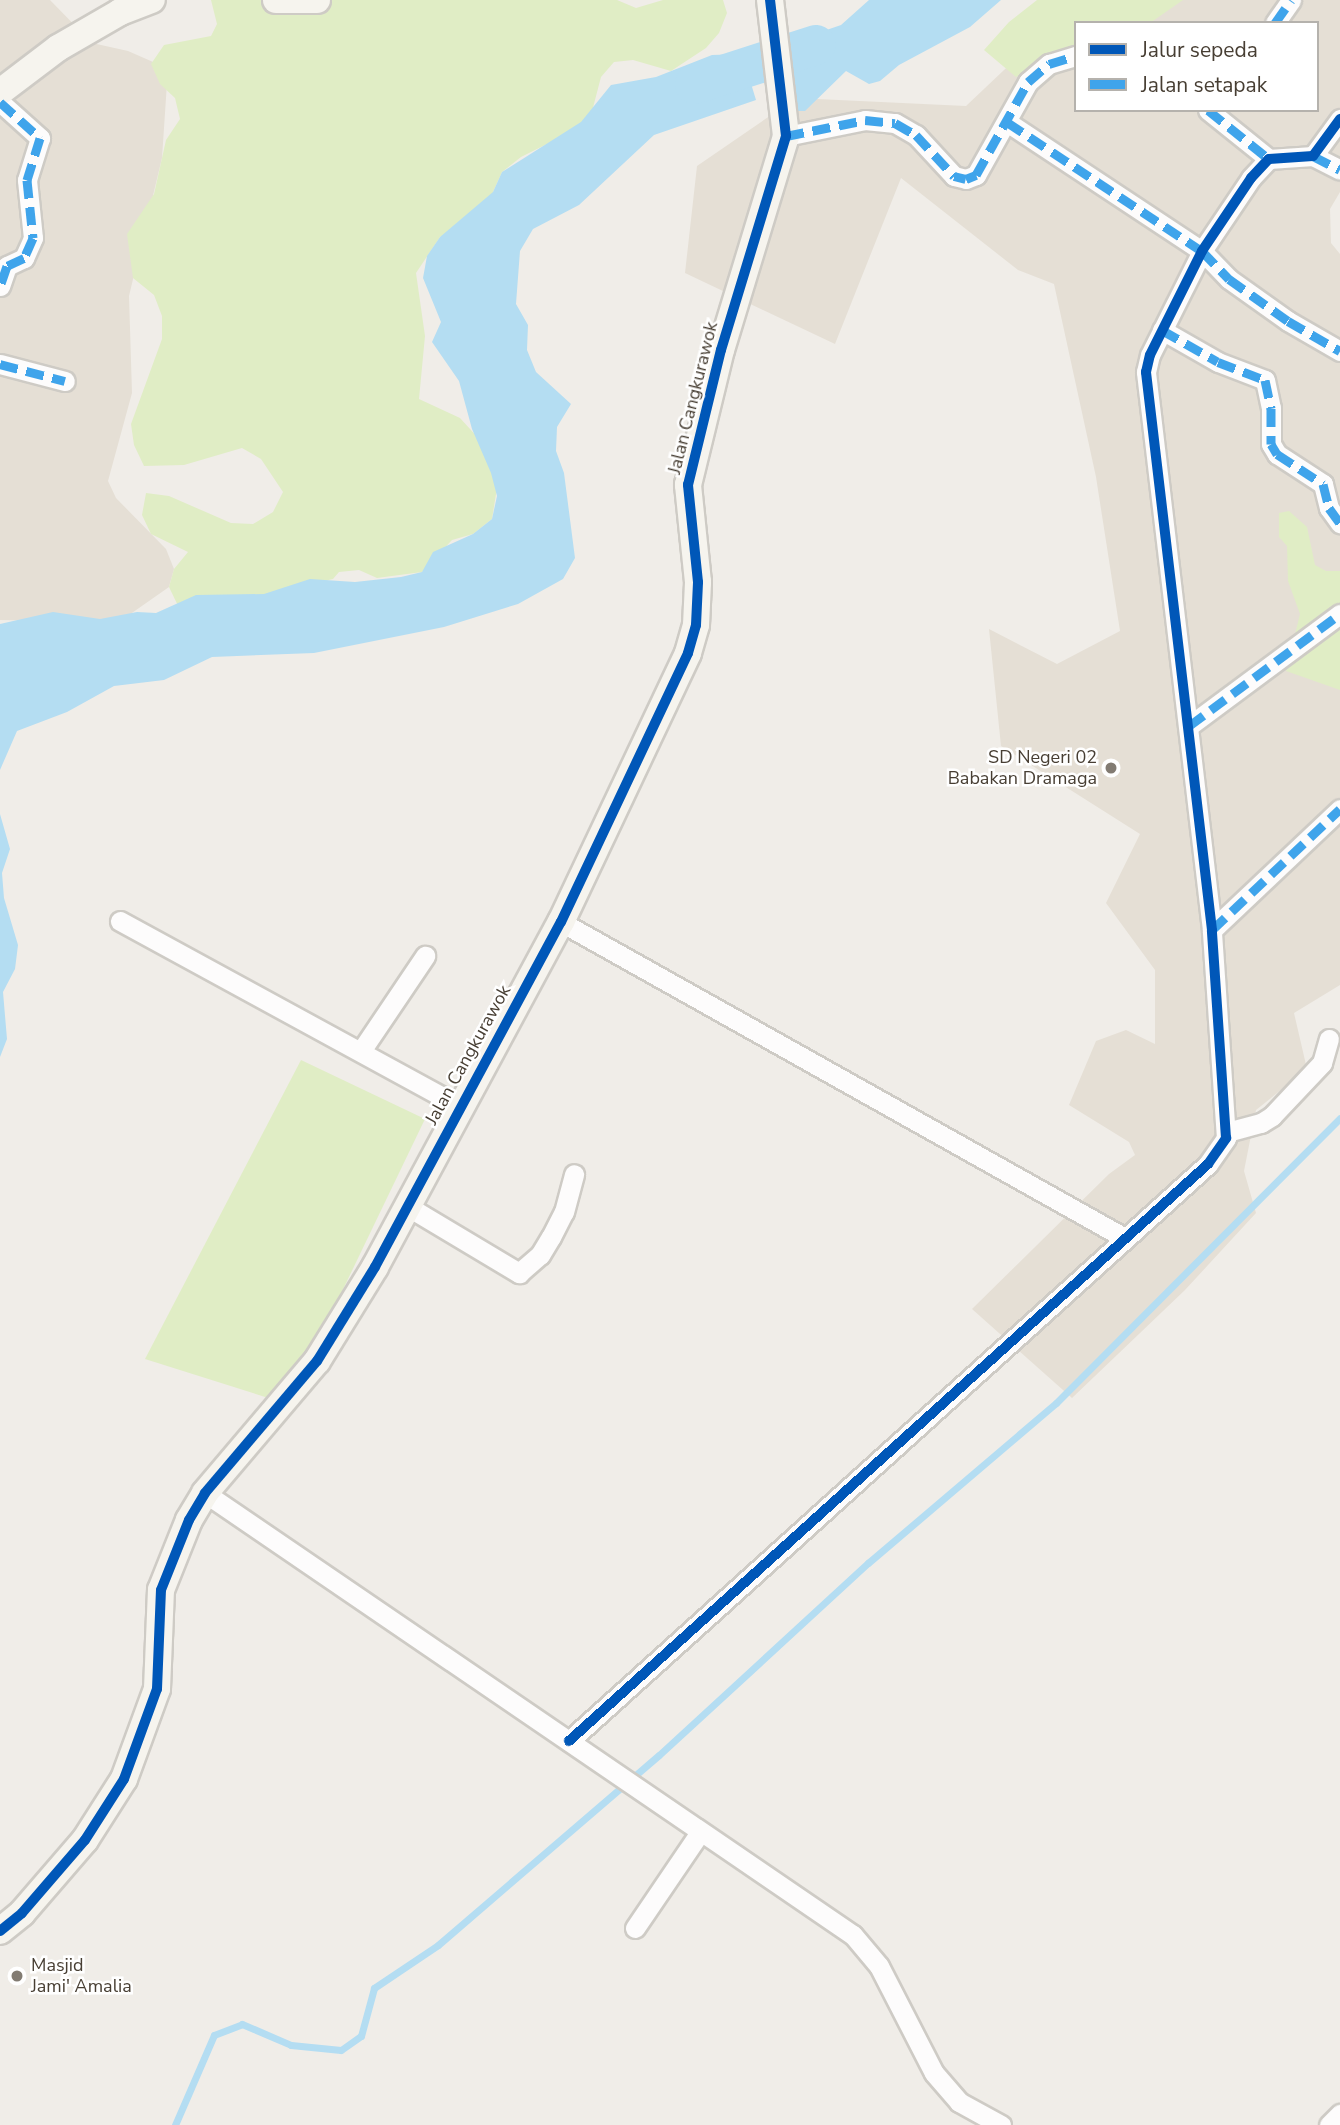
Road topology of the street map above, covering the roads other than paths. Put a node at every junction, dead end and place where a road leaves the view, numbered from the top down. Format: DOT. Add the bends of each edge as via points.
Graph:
graph roads {
  1 [pos="152,0"];
  2 [pos="276,0"];
  3 [pos="317,0"];
  4 [pos="770,0"];
  5 [pos="1291,0"];
  6 [pos="1276,21"];
  7 [pos="1074,57"];
  8 [pos="0,92"];
  9 [pos="0,102"];
  10 [pos="1211,112"];
  11 [pos="1340,119"];
  12 [pos="1006,122"];
  13 [pos="786,125"];
  14 [pos="1313,156"];
  15 [pos="1269,159"];
  16 [pos="1340,170"];
  17 [pos="1202,251"];
  18 [pos="0,286"];
  19 [pos="1162,330"];
  20 [pos="1340,351"];
  21 [pos="0,364"];
  22 [pos="65,381"];
  23 [pos="1340,523"];
  24 [pos="1340,614"];
  25 [pos="1189,726"];
  26 [pos="1340,809"];
  27 [pos="120,920"];
  28 [pos="561,922"];
  29 [pos="1212,930"];
  30 [pos="425,956"];
  31 [pos="1329,1039"];
  32 [pos="361,1051"];
  33 [pos="460,1106"];
  34 [pos="1227,1132"];
  35 [pos="574,1174"];
  36 [pos="407,1206"];
  37 [pos="1123,1237"];
  38 [pos="205,1493"];
  39 [pos="569,1741"];
  40 [pos="699,1833"];
  41 [pos="635,1928"];
  42 [pos="0,1931"];
  43 [pos="1340,2113"];
  44 [pos="1000,2125"];
  45 [pos="1329,2125"];
  1 -- 8 [label="street" via="120,12 58,48"];
  2 -- 3 [label="street"];
  4 -- 13 [label="street"];
  5 -- 6 [label="street"];
  7 -- 12 [label="street" via="1049,64 1028,82"];
  9 -- 18 [label="street" via="40,138 27,180 33,238 24,258 7,267"];
  10 -- 15 [label="street"];
  11 -- 14 [label="street"];
  12 -- 13 [label="street" via="976,174 966,179 954,176 916,135 895,123 865,120"];
  12 -- 17 [label="street"];
  13 -- 28 [label="street, Jalan Cangkurawok" via="721,350 688,485 696,542 696,625 679,673"];
  14 -- 15 [label="street"];
  14 -- 16 [label="street"];
  15 -- 17 [label="street"];
  17 -- 19 [label="street"];
  17 -- 20 [label="street" via="1229,279"];
  19 -- 23 [label="street" via="1218,362 1265,380 1271,444 1277,454 1323,484 1329,508"];
  19 -- 25 [label="street" via="1150,355 1147,397"];
  21 -- 22 [label="street"];
  24 -- 25 [label="street"];
  25 -- 29 [label="street"];
  26 -- 29 [label="street"];
  27 -- 32 [label="street"];
  28 -- 33 [label="street, Jalan Cangkurawok"];
  28 -- 37 [label="street"];
  29 -- 34 [label="street"];
  30 -- 32 [label="street"];
  31 -- 34 [label="street" via="1322,1063 1272,1116"];
  32 -- 33 [label="street"];
  33 -- 36 [label="street, Jalan Cangkurawok"];
  34 -- 37 [label="street" via="1208,1164"];
  35 -- 36 [label="street" via="564,1212 551,1237 533,1263 519,1273"];
  36 -- 38 [label="street, Jalan Cangkurawok" via="317,1361"];
  37 -- 39 [label="street" via="1066,1294"];
  38 -- 39 [label="street"];
  38 -- 42 [label="street, Jalan Cangkurawok" via="177,1545 161,1590 157,1689 124,1779 85,1840 22,1913"];
  39 -- 40 [label="street"];
  40 -- 41 [label="street"];
  40 -- 44 [label="street" via="853,1935 879,1966 934,2073 959,2102"];
  43 -- 45 [label="street"];
}
